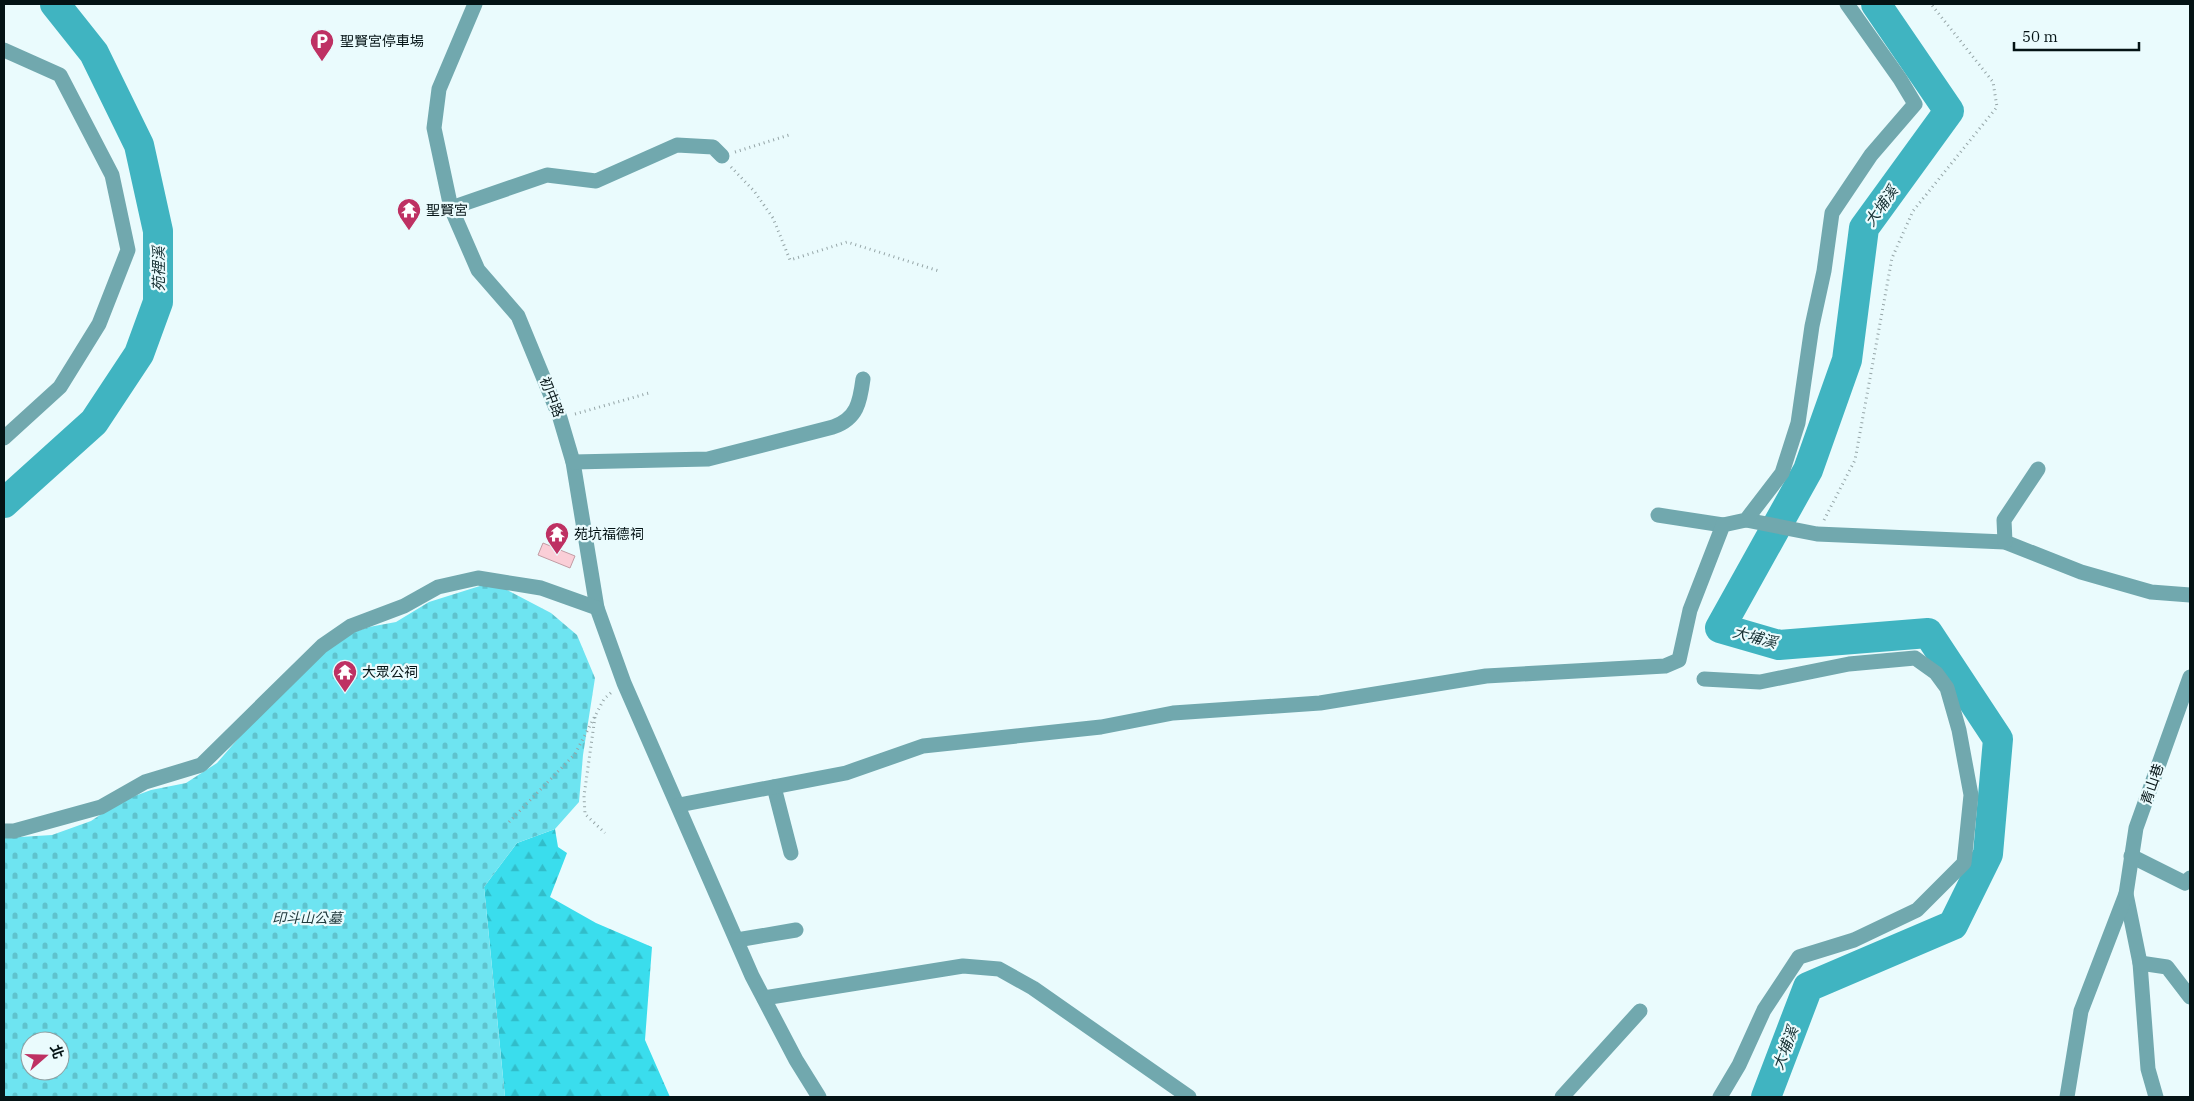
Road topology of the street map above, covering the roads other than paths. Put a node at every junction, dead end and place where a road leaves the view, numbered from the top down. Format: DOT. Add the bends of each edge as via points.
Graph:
graph roads {
  1 [pos="475,4"];
  2 [pos="1846,4"];
  3 [pos="4,50"];
  4 [pos="722,156"];
  5 [pos="451,208"];
  6 [pos="862,379"];
  7 [pos="4,438"];
  8 [pos="573,462"];
  9 [pos="2038,469"];
  10 [pos="1658,515"];
  11 [pos="1751,522"];
  12 [pos="1724,525"];
  13 [pos="2005,542"];
  14 [pos="2190,595"];
  15 [pos="597,608"];
  16 [pos="2190,677"];
  17 [pos="1704,679"];
  18 [pos="774,787"];
  19 [pos="679,805"];
  20 [pos="4,831"];
  21 [pos="791,853"];
  22 [pos="2130,856"];
  23 [pos="2190,878"];
  24 [pos="2126,894"];
  25 [pos="796,930"];
  26 [pos="737,940"];
  27 [pos="2140,962"];
  28 [pos="2190,997"];
  29 [pos="764,998"];
  30 [pos="1640,1011"];
  31 [pos="819,1097"];
  32 [pos="1189,1097"];
  33 [pos="1562,1097"];
  34 [pos="1720,1097"];
  35 [pos="2067,1097"];
  36 [pos="2156,1097"];
  1 -- 5 [label="street, 初中路" via="439,89 434,128"];
  2 -- 11 [label="street" via="1915,104 1871,155 1832,213 1798,423 1782,473"];
  3 -- 7 [label="street" via="60,75 112,175 128,250 99,324 60,387"];
  4 -- 5 [label="street" via="713,148 678,145 596,181 546,175"];
  5 -- 8 [label="street, 初中路" via="478,270 518,316 560,418"];
  6 -- 8 [label="street" via="860,401 847,422 833,427 708,458"];
  8 -- 15 [label="street, 初中路"];
  9 -- 13 [label="street" via="2004,520"];
  10 -- 12 [label="street"];
  11 -- 12 [label="street"];
  11 -- 13 [label="street" via="1817,534"];
  12 -- 18 [label="street" via="1690,610 1679,660 1665,666 1486,676 1320,703 1173,712 1101,727 923,746 846,773"];
  13 -- 14 [label="street" via="2080,572 2151,592"];
  15 -- 19 [label="street, 初中路" via="624,683"];
  15 -- 20 [label="street" via="541,588 478,578 438,587 404,606 351,626 322,646 201,765 145,782 101,807"];
  16 -- 22 [label="street, 青山巷" via="2136,828"];
  17 -- 34 [label="street" via="1760,682 1849,664 1915,658 1936,672 1947,688 1971,794 1964,863 1917,910 1854,940 1799,957 1764,1010 1739,1065"];
  18 -- 19 [label="street"];
  18 -- 21 [label="street"];
  19 -- 26 [label="street, 初中路"];
  22 -- 23 [label="street" via="2185,883"];
  22 -- 24 [label="street, 青山巷"];
  24 -- 27 [label="street"];
  24 -- 35 [label="street" via="2081,1011"];
  25 -- 26 [label="street"];
  26 -- 29 [label="street, 初中路"];
  27 -- 28 [label="street" via="2167,967"];
  27 -- 36 [label="street" via="2148,1069"];
  29 -- 31 [label="street, 初中路"];
  29 -- 32 [label="street" via="963,966 999,969 1034,988"];
  30 -- 33 [label="street"];
}
